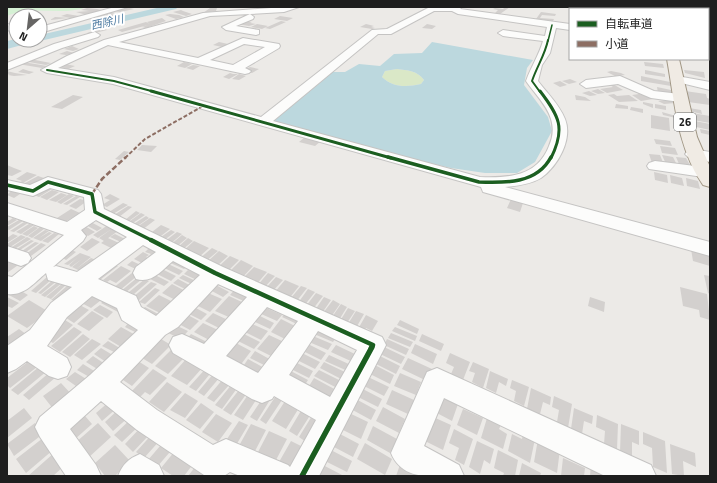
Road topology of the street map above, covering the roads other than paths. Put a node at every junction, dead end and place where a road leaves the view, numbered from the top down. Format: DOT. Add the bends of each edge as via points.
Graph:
graph roads {
  1 [pos="93,7"];
  2 [pos="208,7"];
  3 [pos="295,7"];
  4 [pos="494,7"];
  5 [pos="456,8"];
  6 [pos="124,10"];
  7 [pos="111,11"];
  8 [pos="261,12"];
  9 [pos="195,13"];
  10 [pos="483,15"];
  11 [pos="73,17"];
  12 [pos="48,19"];
  13 [pos="178,22"];
  14 [pos="554,23"];
  15 [pos="48,27"];
  16 [pos="569,27"];
  17 [pos="256,32"];
  18 [pos="503,33"];
  19 [pos="101,39"];
  20 [pos="549,39"];
  21 [pos="221,51"];
  22 [pos="30,57"];
  23 [pos="255,58"];
  24 [pos="673,60"];
  25 [pos="60,62"];
  26 [pos="198,62"];
  27 [pos="10,67"];
  28 [pos="40,69"];
  29 [pos="677,79"];
  30 [pos="586,84"];
  31 [pos="710,86"];
  32 [pos="680,98"];
  33 [pos="262,122"];
  34 [pos="704,165"];
  35 [pos="655,166"];
  36 [pos="479,182"];
  37 [pos="7,185"];
  38 [pos="33,191"];
  39 [pos="7,208"];
  40 [pos="95,212"];
  41 [pos="69,229"];
  42 [pos="141,237"];
  43 [pos="710,249"];
  44 [pos="171,251"];
  45 [pos="144,273"];
  46 [pos="215,273"];
  47 [pos="56,274"];
  48 [pos="85,283"];
  49 [pos="7,285"];
  50 [pos="263,295"];
  51 [pos="314,318"];
  52 [pos="156,328"];
  53 [pos="182,345"];
  54 [pos="17,354"];
  55 [pos="207,359"];
  56 [pos="58,367"];
  57 [pos="270,379"];
  58 [pos="100,384"];
  59 [pos="336,415"];
  60 [pos="85,476"];
  61 [pos="134,476"];
  62 [pos="148,476"];
  63 [pos="277,476"];
  64 [pos="302,476"];
  65 [pos="448,476"];
  66 [pos="640,476"];
  1 -- 7 [label="street"];
  2 -- 9 [label="street"];
  3 -- 8 [label="street"];
  4 -- 10 [label="street"];
  5 -- 10 [label="street" via="458,12"];
  5 -- 33 [label="street" via="432,9 388,32 375,32"];
  6 -- 7 [label="street"];
  7 -- 11 [label="street" via="89,17"];
  8 -- 9 [label="street"];
  8 -- 17 [label="street" via="226,27"];
  9 -- 13 [label="street"];
  10 -- 14 [label="street"];
  11 -- 12 [label="street"];
  11 -- 15 [label="street"];
  13 -- 19 [label="street"];
  13 -- 19 [label="street" via="158,20"];
  14 -- 16 [label="street"];
  14 -- 20 [label="street"];
  18 -- 20 [label="street"];
  19 -- 22 [label="street" via="58,46"];
  19 -- 25 [label="street"];
  19 -- 26 [label="street"];
  20 -- 36 [label="street" via="532,81 557,117 562,132 553,156 545,169 532,177 517,181"];
  21 -- 23 [label="street"];
  21 -- 23 [label="street" via="243,40 275,46"];
  21 -- 26 [label="street"];
  22 -- 25 [label="street"];
  22 -- 27 [label="street"];
  23 -- 26 [label="street" via="240,70"];
  24 -- 29 [label="main road, 26"];
  25 -- 33 [label="street" via="47,70 114,82"];
  27 -- 28 [label="street"];
  29 -- 31 [label="street"];
  29 -- 32 [label="main road, 26"];
  30 -- 32 [label="street" via="615,77 651,94"];
  32 -- 34 [label="main road, 26" via="689,142"];
  33 -- 36 [label="street"];
  34 -- 35 [label="street"];
  36 -- 43 [label="street" via="488,188"];
  37 -- 38 [label="street"];
  38 -- 39 [label="street"];
  38 -- 40 [label="street" via="48,182 92,194"];
  39 -- 41 [label="street"];
  40 -- 41 [label="street"];
  40 -- 42 [label="street"];
  41 -- 49 [label="street" via="76,236 16,286"];
  42 -- 44 [label="street"];
  42 -- 48 [label="street" via="104,262"];
  44 -- 45 [label="street"];
  44 -- 46 [label="street"];
  46 -- 50 [label="street"];
  46 -- 52 [label="street" via="169,320"];
  47 -- 48 [label="street"];
  48 -- 52 [label="street" via="128,303 130,313"];
  48 -- 54 [label="street" via="59,310 39,338"];
  50 -- 51 [label="street"];
  50 -- 55 [label="street"];
  51 -- 57 [label="street"];
  51 -- 59 [label="street" via="373,345"];
  52 -- 58 [label="street"];
  53 -- 55 [label="street"];
  54 -- 56 [label="street"];
  55 -- 57 [label="street" via="262,390"];
  57 -- 59 [label="street"];
  58 -- 60 [label="street" via="50,427"];
  58 -- 63 [label="street" via="147,420 215,464 226,454"];
  59 -- 64 [label="street"];
  61 -- 62 [label="street" via="140,470"];
  65 -- 66 [label="street" via="406,453 437,382"];
}
